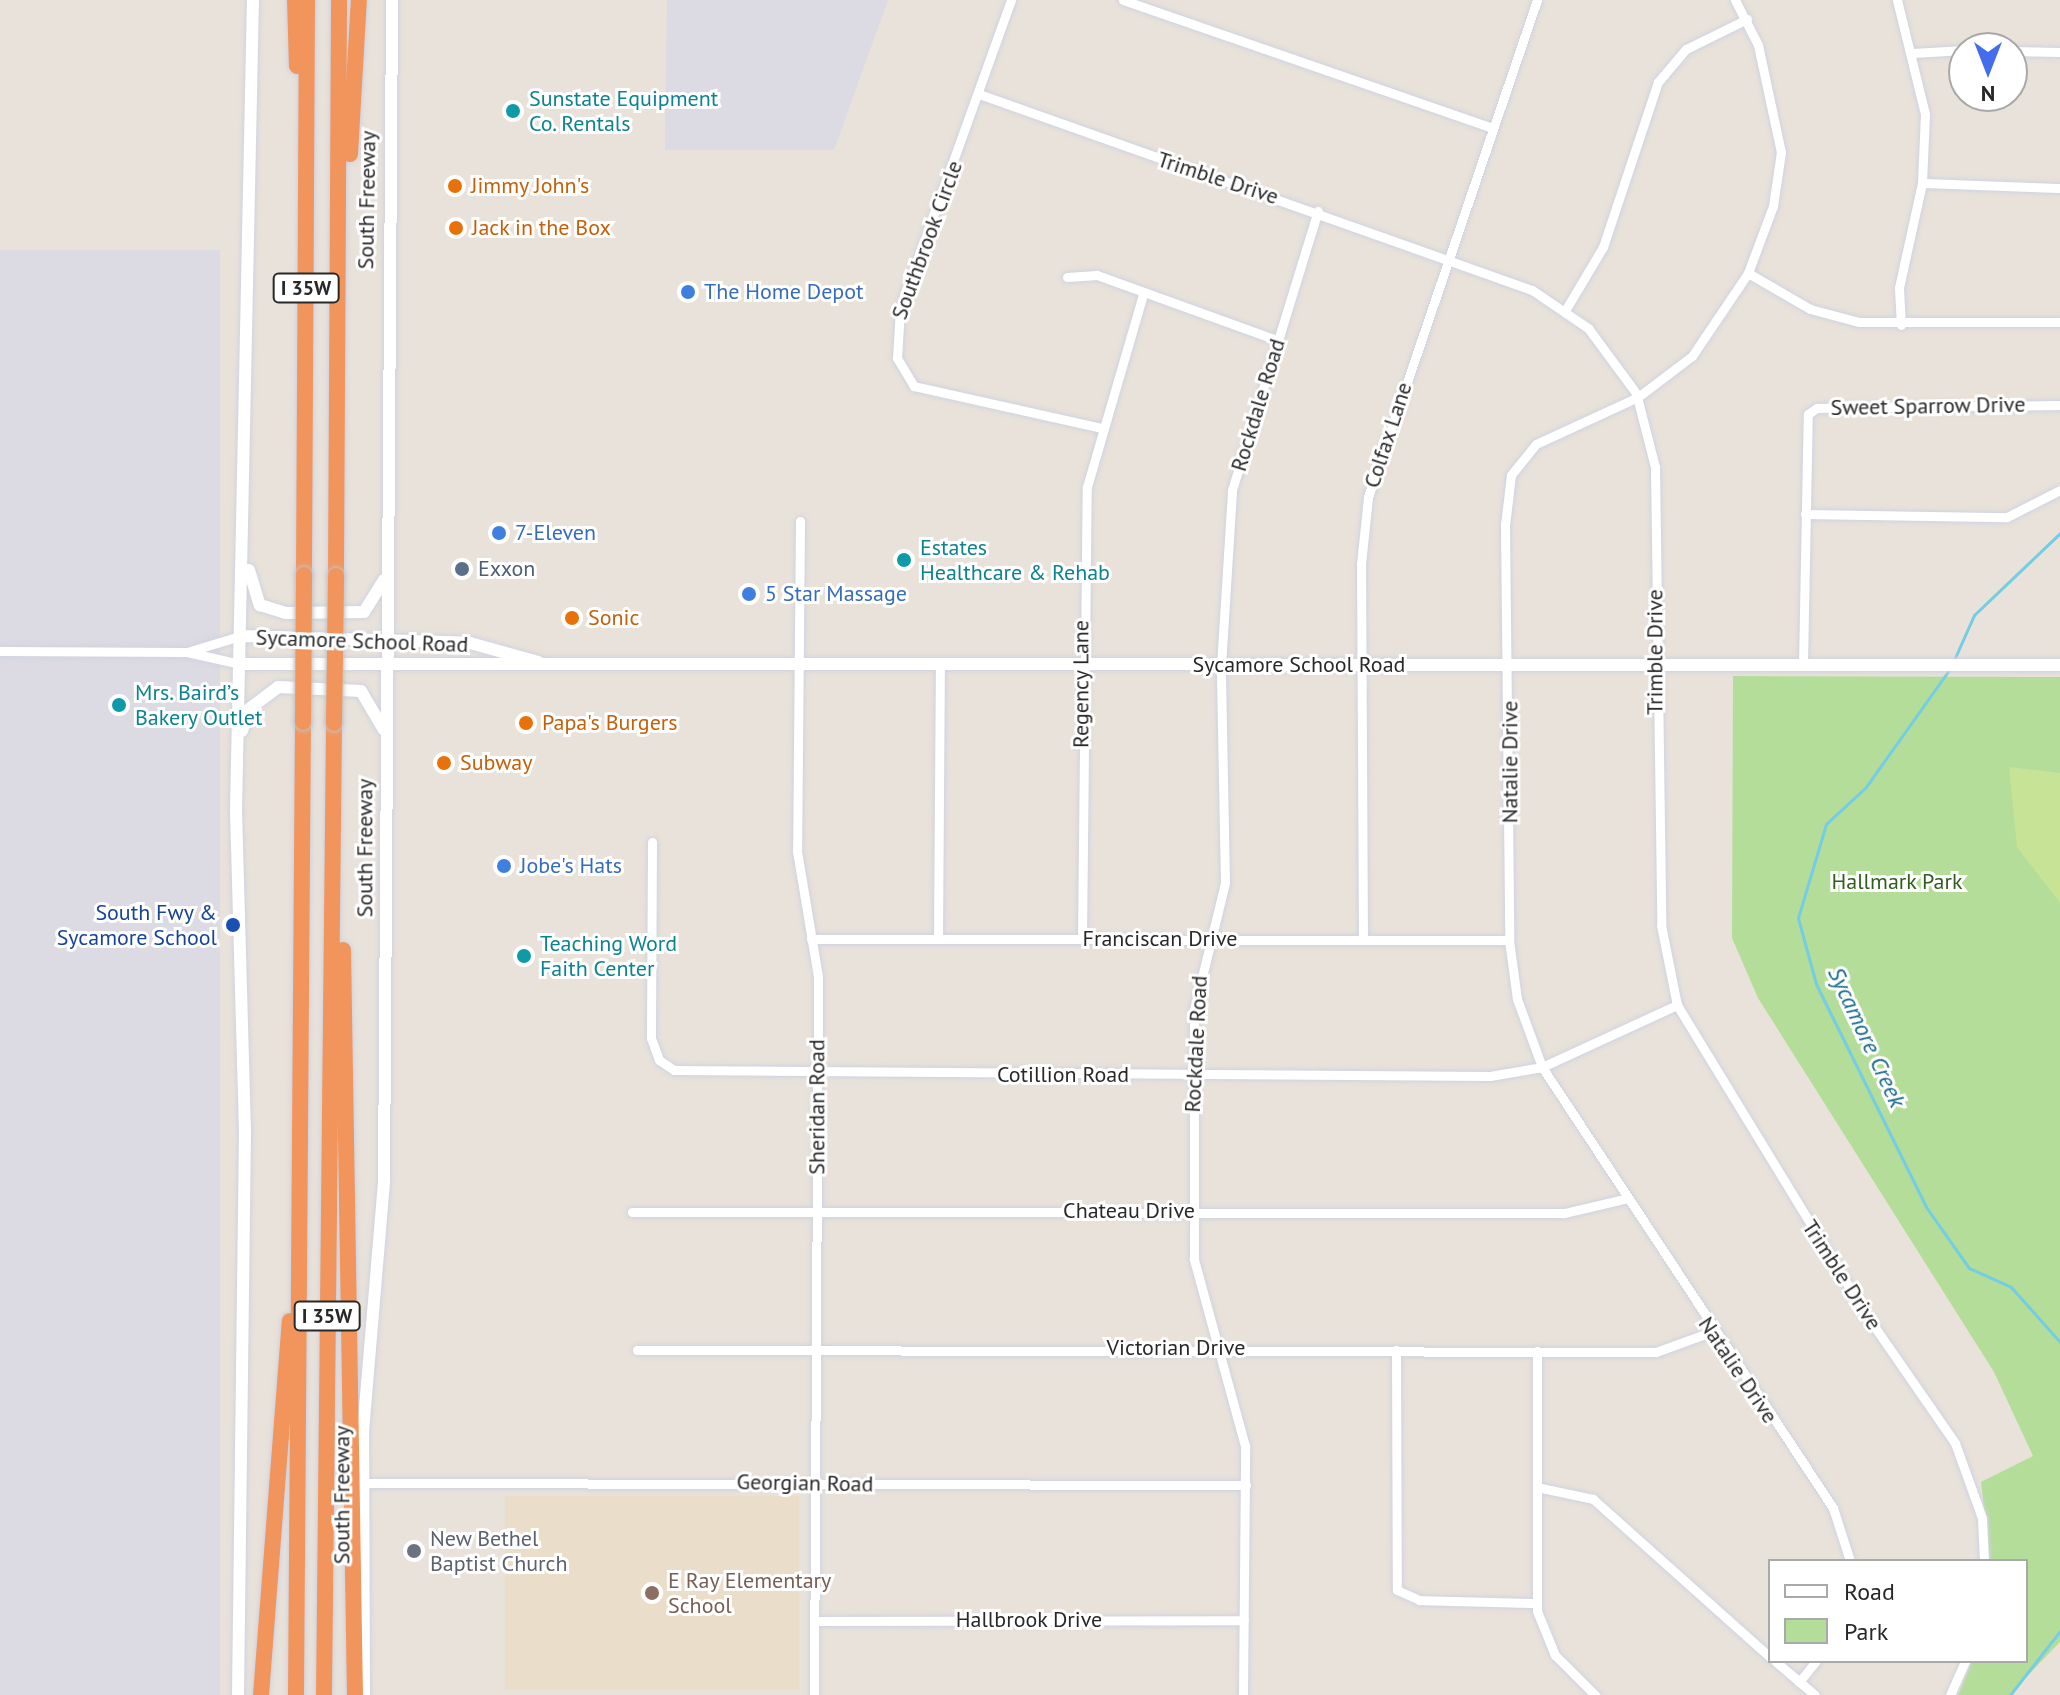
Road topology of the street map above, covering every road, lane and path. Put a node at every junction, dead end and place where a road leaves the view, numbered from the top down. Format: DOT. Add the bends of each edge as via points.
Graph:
graph roads {
  1 [pos="253,0"];
  2 [pos="295,0"];
  3 [pos="307,0"];
  4 [pos="339,0"];
  5 [pos="359,0"];
  6 [pos="392,0"];
  7 [pos="1011,0"];
  8 [pos="1123,0"];
  9 [pos="1537,0"];
  10 [pos="1735,0"];
  11 [pos="1897,0"];
  12 [pos="1747,19"];
  13 [pos="1948,51"];
  14 [pos="2028,51"];
  15 [pos="2060,52"];
  16 [pos="1913,53"];
  17 [pos="979,94"];
  18 [pos="1492,128"];
  19 [pos="307,149"];
  20 [pos="1922,183"];
  21 [pos="2060,188"];
  22 [pos="1318,211"];
  23 [pos="1447,258"];
  24 [pos="339,270"];
  25 [pos="1748,273"];
  26 [pos="1067,277"];
  27 [pos="1143,294"];
  28 [pos="1566,309"];
  29 [pos="2060,322"];
  30 [pos="1901,325"];
  31 [pos="1277,340"];
  32 [pos="1638,397"];
  33 [pos="2060,405"];
  34 [pos="1102,428"];
  35 [pos="2060,490"];
  36 [pos="1805,514"];
  37 [pos="800,521"];
  38 [pos="247,547"];
  39 [pos="387,572"];
  40 [pos="240,636"];
  41 [pos="391,639"];
  42 [pos="0,651"];
  43 [pos="187,652"];
  44 [pos="538,662"];
  45 [pos="240,664"];
  46 [pos="801,664"];
  47 [pos="1509,664"];
  48 [pos="1653,664"];
  49 [pos="1803,664"];
  50 [pos="940,665"];
  51 [pos="1080,665"];
  52 [pos="1363,665"];
  53 [pos="2060,665"];
  54 [pos="390,666"];
  55 [pos="1221,666"];
  56 [pos="388,745"];
  57 [pos="237,746"];
  58 [pos="652,842"];
  59 [pos="332,936"];
  60 [pos="811,939"];
  61 [pos="938,939"];
  62 [pos="1082,939"];
  63 [pos="1207,939"];
  64 [pos="1363,940"];
  65 [pos="1509,940"];
  66 [pos="1677,1005"];
  67 [pos="1542,1067"];
  68 [pos="818,1075"];
  69 [pos="1193,1075"];
  70 [pos="1624,1199"];
  71 [pos="817,1210"];
  72 [pos="1191,1211"];
  73 [pos="632,1212"];
  74 [pos="299,1268"];
  75 [pos="1711,1332"];
  76 [pos="816,1348"];
  77 [pos="1215,1348"];
  78 [pos="637,1350"];
  79 [pos="1396,1350"];
  80 [pos="1537,1351"];
  81 [pos="364,1483"];
  82 [pos="815,1483"];
  83 [pos="1246,1485"];
  84 [pos="1537,1487"];
  85 [pos="1849,1559"];
  86 [pos="1984,1559"];
  87 [pos="1536,1603"];
  88 [pos="1244,1620"];
  89 [pos="814,1621"];
  90 [pos="1768,1655"];
  91 [pos="1777,1663"];
  92 [pos="1814,1663"];
  93 [pos="1964,1663"];
  94 [pos="1799,1682"];
  95 [pos="238,1695"];
  96 [pos="261,1695"];
  97 [pos="296,1695"];
  98 [pos="324,1695"];
  99 [pos="355,1695"];
  100 [pos="364,1695"];
  101 [pos="814,1695"];
  102 [pos="1243,1695"];
  103 [pos="1595,1695"];
  104 [pos="1815,1695"];
  105 [pos="1950,1695"];
  1 -- 38 [label="main road"];
  2 -- 19 [label="highway" via="298,113"];
  3 -- 19 [label="highway, South Freeway / I 35W"];
  4 -- 24 [label="highway, South Freeway / I 35W"];
  5 -- 24 [label="highway" via="348,247"];
  6 -- 39 [label="main road, South Freeway"];
  7 -- 17 [label="street, Southbrook Circle"];
  8 -- 18 [label="street"];
  9 -- 18 [label="street, Colfax Lane"];
  10 -- 12 [label="street, Natalie Drive"];
  11 -- 16 [label="street"];
  12 -- 25 [label="street, Natalie Drive" via="1775,104 1781,152 1773,206"];
  12 -- 28 [label="street" via="1686,49 1658,82 1603,247"];
  13 -- 16 [label="street"];
  14 -- 15 [label="street"];
  16 -- 20 [label="street" via="1925,114"];
  17 -- 22 [label="street, Trimble Drive"];
  17 -- 34 [label="street, Southbrook Circle" via="900,308 901,371 931,391"];
  18 -- 23 [label="street, Colfax Lane"];
  19 -- 74 [label="highway, South Freeway / I 35W, bridge"];
  20 -- 21 [label="street"];
  20 -- 30 [label="street" via="1899,288"];
  22 -- 23 [label="street, Trimble Drive"];
  22 -- 31 [label="street, Rockdale Road"];
  23 -- 28 [label="street, Trimble Drive"];
  23 -- 52 [label="street, Colfax Lane" via="1368,497"];
  24 -- 59 [label="highway, South Freeway / I 35W, bridge"];
  25 -- 30 [label="street" via="1810,309"];
  25 -- 32 [label="street, Natalie Drive" via="1692,356"];
  26 -- 27 [label="street" via="1097,275"];
  27 -- 31 [label="street"];
  27 -- 34 [label="street, Regency Lane"];
  28 -- 32 [label="street, Trimble Drive"];
  29 -- 30 [label="street"];
  31 -- 55 [label="street, Rockdale Road" via="1232,490"];
  32 -- 47 [label="street, Natalie Drive" via="1536,444 1511,475"];
  32 -- 48 [label="street, Trimble Drive" via="1655,467"];
  33 -- 36 [label="street, Sweet Sparrow Drive" via="1817,408 1808,414"];
  34 -- 51 [label="street, Regency Lane" via="1087,487"];
  35 -- 36 [label="street" via="2007,517"];
  36 -- 49 [label="street, Sweet Sparrow Drive"];
  37 -- 46 [label="street, Sheridan Road"];
  38 -- 39 [label="main road" via="251,581 268,611 364,612"];
  38 -- 40 [label="main road"];
  39 -- 41 [label="main road, South Freeway"];
  40 -- 41 [label="main road, Sycamore School Road"];
  40 -- 43 [label="street, Sycamore School Road"];
  40 -- 45 [label="main road"];
  41 -- 44 [label="main road, Sycamore School Road" via="470,643"];
  41 -- 54 [label="main road, South Freeway"];
  42 -- 43 [label="street, Sycamore School Road"];
  43 -- 45 [label="street, Sycamore School Road"];
  44 -- 46 [label="main road, Sycamore School Road"];
  44 -- 54 [label="main road, Sycamore School Road" via="519,669"];
  45 -- 54 [label="main road, Sycamore School Road"];
  45 -- 57 [label="main road"];
  46 -- 50 [label="main road, Sycamore School Road"];
  46 -- 60 [label="street, Sheridan Road" via="797,851"];
  47 -- 48 [label="main road, Sycamore School Road"];
  47 -- 52 [label="main road, Sycamore School Road"];
  47 -- 65 [label="street, Natalie Drive"];
  48 -- 49 [label="main road, Sycamore School Road"];
  48 -- 66 [label="street, Trimble Drive" via="1661,925"];
  49 -- 53 [label="main road, Sycamore School Road"];
  50 -- 51 [label="main road, Sycamore School Road"];
  50 -- 61 [label="street"];
  51 -- 55 [label="main road, Sycamore School Road"];
  51 -- 62 [label="street, Regency Lane"];
  52 -- 55 [label="main road, Sycamore School Road"];
  52 -- 64 [label="street, Colfax Lane"];
  54 -- 56 [label="main road, South Freeway"];
  55 -- 63 [label="street, Rockdale Road" via="1225,883"];
  56 -- 57 [label="main road" via="381,719 361,691 278,687 249,709"];
  56 -- 81 [label="main road, South Freeway" via="384,1180"];
  57 -- 95 [label="main road" via="245,1132"];
  58 -- 68 [label="street, Cotillion Road" via="654,1052 674,1070"];
  59 -- 98 [label="highway, South Freeway / I 35W"];
  59 -- 99 [label="highway" via="343,950"];
  60 -- 61 [label="street, Franciscan Drive"];
  60 -- 68 [label="street, Sheridan Road"];
  61 -- 62 [label="street, Franciscan Drive"];
  62 -- 63 [label="street, Franciscan Drive"];
  63 -- 64 [label="street, Franciscan Drive"];
  63 -- 69 [label="street, Rockdale Road"];
  64 -- 65 [label="street, Franciscan Drive"];
  65 -- 67 [label="street, Natalie Drive" via="1517,999"];
  66 -- 67 [label="street, Cotillion Road"];
  66 -- 86 [label="street, Trimble Drive" via="1832,1261 1955,1443 1982,1518"];
  67 -- 69 [label="street, Cotillion Road" via="1490,1076"];
  67 -- 70 [label="street, Natalie Drive"];
  68 -- 69 [label="street, Cotillion Road"];
  68 -- 71 [label="street, Sheridan Road"];
  69 -- 72 [label="street, Rockdale Road"];
  70 -- 72 [label="street, Chateau Drive" via="1564,1213"];
  70 -- 75 [label="street, Natalie Drive"];
  71 -- 72 [label="street, Chateau Drive"];
  71 -- 73 [label="street, Chateau Drive"];
  71 -- 76 [label="street, Sheridan Road"];
  72 -- 77 [label="street, Rockdale Road"];
  74 -- 96 [label="highway" via="284,1372"];
  74 -- 97 [label="highway, South Freeway / I 35W"];
  75 -- 80 [label="street, Victorian Drive" via="1656,1352"];
  75 -- 85 [label="street, Natalie Drive" via="1833,1508"];
  76 -- 77 [label="street, Victorian Drive"];
  76 -- 78 [label="street, Victorian Drive"];
  76 -- 82 [label="street, Sheridan Road"];
  77 -- 79 [label="street, Victorian Drive"];
  77 -- 83 [label="street, Rockdale Road" via="1243,1427"];
  79 -- 80 [label="street, Victorian Drive"];
  79 -- 87 [label="street" via="1397,1590 1419,1600"];
  80 -- 84 [label="street"];
  81 -- 82 [label="street, Georgian Road"];
  81 -- 100 [label="main road, South Freeway"];
  82 -- 83 [label="street, Georgian Road"];
  82 -- 89 [label="street, Sheridan Road"];
  83 -- 88 [label="street, Rockdale Road"];
  84 -- 87 [label="street"];
  84 -- 90 [label="street" via="1593,1499"];
  87 -- 103 [label="street" via="1555,1655"];
  88 -- 89 [label="street, Hallbrook Drive"];
  88 -- 102 [label="street, Rockdale Road"];
  89 -- 101 [label="street, Sheridan Road"];
  91 -- 94 [label="street"];
  92 -- 94 [label="street"];
  93 -- 105 [label="street"];
  94 -- 104 [label="street"];
}
